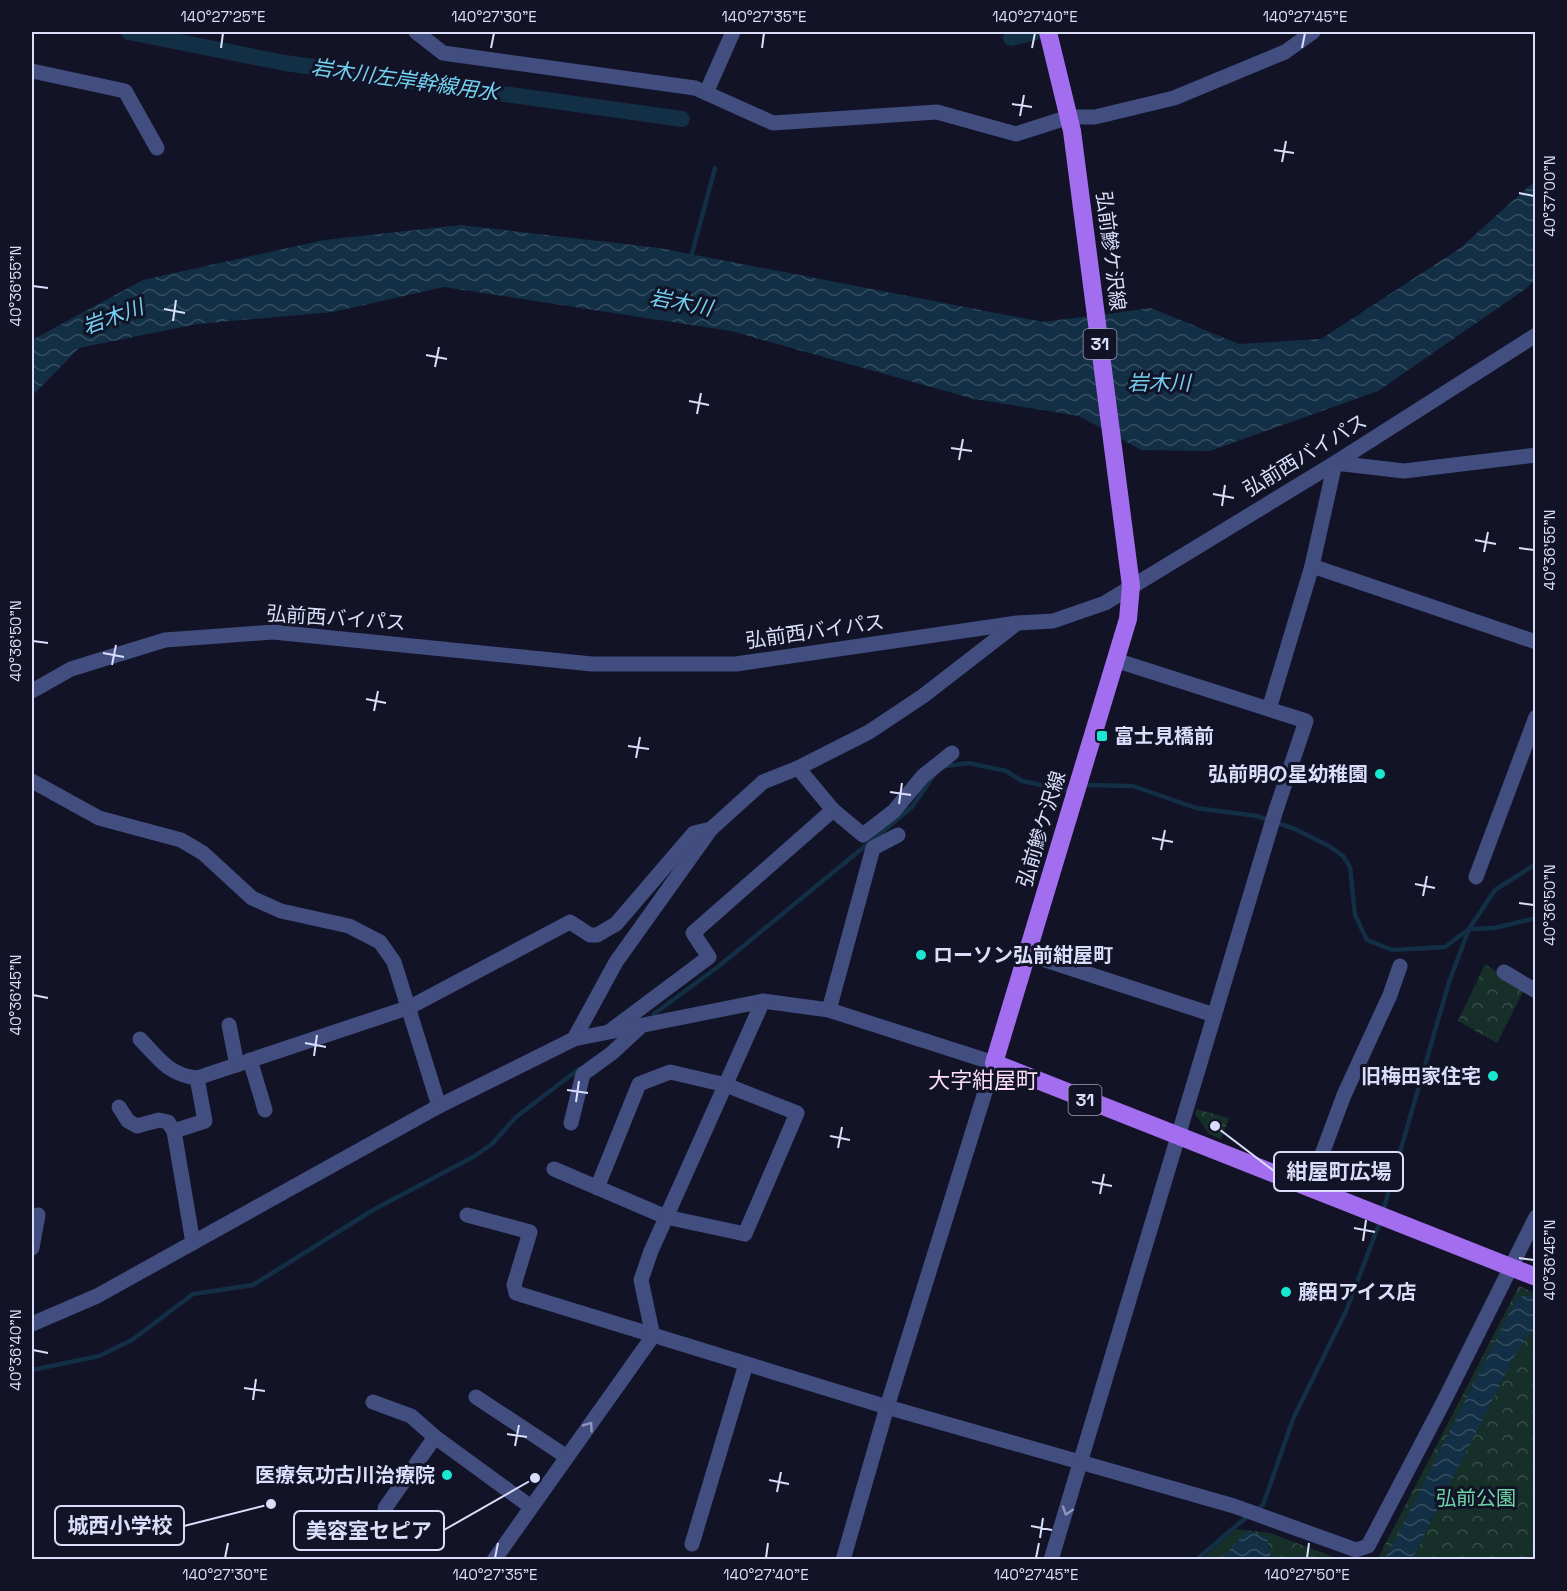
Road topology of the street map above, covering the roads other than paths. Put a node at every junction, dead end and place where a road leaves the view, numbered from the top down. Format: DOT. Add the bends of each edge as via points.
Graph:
graph roads {
  1 [pos="416,32"];
  2 [pos="734,32"];
  3 [pos="1313,32"];
  4 [pos="1048,33"];
  5 [pos="32,71"];
  6 [pos="706,93"];
  7 [pos="1071,124"];
  8 [pos="158,148"];
  9 [pos="1536,335"];
  10 [pos="1536,455"];
  11 [pos="1335,463"];
  12 [pos="1312,566"];
  13 [pos="1131,586"];
  14 [pos="1017,623"];
  15 [pos="1536,642"];
  16 [pos="1114,660"];
  17 [pos="32,691"];
  18 [pos="1269,709"];
  19 [pos="1536,717"];
  20 [pos="1532,740"];
  21 [pos="951,753"];
  22 [pos="798,768"];
  23 [pos="32,781"];
  24 [pos="833,810"];
  25 [pos="711,829"];
  26 [pos="898,835"];
  27 [pos="1476,877"];
  28 [pos="1027,954"];
  29 [pos="1400,966"];
  30 [pos="1503,972"];
  31 [pos="1536,991"];
  32 [pos="764,1001"];
  33 [pos="410,1007"];
  34 [pos="829,1010"];
  35 [pos="1214,1015"];
  36 [pos="229,1026"];
  37 [pos="640,1027"];
  38 [pos="608,1033"];
  39 [pos="574,1038"];
  40 [pos="140,1039"];
  41 [pos="243,1062"];
  42 [pos="994,1064"];
  43 [pos="197,1078"];
  44 [pos="726,1085"];
  45 [pos="119,1107"];
  46 [pos="439,1107"];
  47 [pos="265,1110"];
  48 [pos="571,1123"];
  49 [pos="174,1131"];
  50 [pos="1177,1137"];
  51 [pos="554,1169"];
  52 [pos="597,1188"];
  53 [pos="1309,1189"];
  54 [pos="38,1215"];
  55 [pos="467,1215"];
  56 [pos="666,1217"];
  57 [pos="1536,1217"];
  58 [pos="193,1243"];
  59 [pos="32,1248"];
  60 [pos="1510,1268"];
  61 [pos="1536,1277"];
  62 [pos="32,1324"];
  63 [pos="653,1336"];
  64 [pos="746,1365"];
  65 [pos="476,1397"];
  66 [pos="373,1402"];
  67 [pos="886,1407"];
  68 [pos="435,1437"];
  69 [pos="567,1456"];
  70 [pos="1082,1462"];
  71 [pos="531,1507"];
  72 [pos="385,1508"];
  73 [pos="692,1544"];
  74 [pos="494,1560"];
  75 [pos="843,1560"];
  76 [pos="1051,1560"];
  1 -- 6 [label="street" via="443,53 695,88"];
  2 -- 6 [label="street"];
  3 -- 7 [label="street" via="1285,52 1174,98"];
  4 -- 7 [label="main road, 弘前鰺ケ沢線 / 31"];
  5 -- 8 [label="street" via="125,91"];
  6 -- 7 [label="street" via="773,123 937,112 1016,134"];
  7 -- 13 [label="main road, 弘前鰺ケ沢線 / 31"];
  9 -- 11 [label="street, 弘前西バイパス"];
  10 -- 11 [label="street" via="1404,471"];
  11 -- 12 [label="street"];
  11 -- 13 [label="street, 弘前西バイパス"];
  12 -- 15 [label="street"];
  12 -- 18 [label="street"];
  13 -- 14 [label="street, 弘前西バイパス" via="1105,603 1053,621"];
  13 -- 16 [label="main road, 弘前鰺ケ沢線 / 31" via="1128,619"];
  14 -- 17 [label="street, 弘前西バイパス" via="736,664 592,664 273,632 165,640 71,669"];
  14 -- 22 [label="street" via="923,696 869,732"];
  16 -- 18 [label="street"];
  16 -- 28 [label="main road, 弘前鰺ケ沢線 / 31"];
  18 -- 35 [label="street" via="1306,721"];
  19 -- 20 [label="street"];
  20 -- 27 [label="street"];
  21 -- 24 [label="street" via="923,776 894,811 863,835"];
  22 -- 24 [label="street"];
  22 -- 25 [label="street" via="763,782"];
  23 -- 33 [label="street" via="99,818 181,840 203,854 252,898 281,911 349,926 380,942 394,962"];
  24 -- 38 [label="street" via="693,933 709,957"];
  25 -- 33 [label="street" via="694,833 607,931 590,935 570,922"];
  25 -- 39 [label="street" via="616,962"];
  26 -- 34 [label="street" via="873,848"];
  28 -- 35 [label="street"];
  28 -- 42 [label="main road, 弘前鰺ケ沢線 / 31"];
  29 -- 53 [label="street" via="1344,1095"];
  30 -- 31 [label="street"];
  32 -- 34 [label="street"];
  32 -- 37 [label="street"];
  32 -- 44 [label="street"];
  33 -- 41 [label="street"];
  33 -- 46 [label="street"];
  34 -- 42 [label="street"];
  35 -- 50 [label="street"];
  36 -- 41 [label="street"];
  37 -- 38 [label="street"];
  37 -- 48 [label="street" via="583,1074"];
  38 -- 39 [label="street"];
  39 -- 46 [label="street"];
  40 -- 43 [label="street" via="164,1066 180,1076"];
  41 -- 43 [label="street"];
  41 -- 47 [label="street"];
  42 -- 50 [label="main road, 31"];
  42 -- 67 [label="street"];
  43 -- 49 [label="street" via="205,1121"];
  44 -- 52 [label="street" via="670,1072 639,1084"];
  44 -- 56 [label="street"];
  44 -- 56 [label="street" via="797,1113 745,1234"];
  45 -- 49 [label="street" via="137,1126 159,1120 168,1122"];
  46 -- 58 [label="street"];
  49 -- 58 [label="street"];
  50 -- 53 [label="main road, 31"];
  50 -- 70 [label="street"];
  51 -- 52 [label="street"];
  52 -- 56 [label="street"];
  53 -- 60 [label="main road, 31"];
  54 -- 59 [label="street"];
  55 -- 63 [label="street" via="530,1233 514,1285 516,1293"];
  56 -- 63 [label="street" via="642,1280"];
  57 -- 60 [label="street"];
  58 -- 62 [label="street" via="97,1296"];
  60 -- 61 [label="main road, 31"];
  60 -- 70 [label="street" via="1368,1546 1356,1550 1341,1547 1278,1520"];
  63 -- 64 [label="street"];
  69 -- 63 [label="street, one-way"];
  64 -- 67 [label="street"];
  64 -- 73 [label="street"];
  65 -- 69 [label="street"];
  66 -- 68 [label="street" via="411,1416"];
  67 -- 70 [label="street"];
  67 -- 75 [label="street"];
  68 -- 71 [label="street"];
  68 -- 72 [label="street"];
  69 -- 71 [label="street"];
  70 -- 76 [label="street, one-way"];
  71 -- 74 [label="street"];
}
